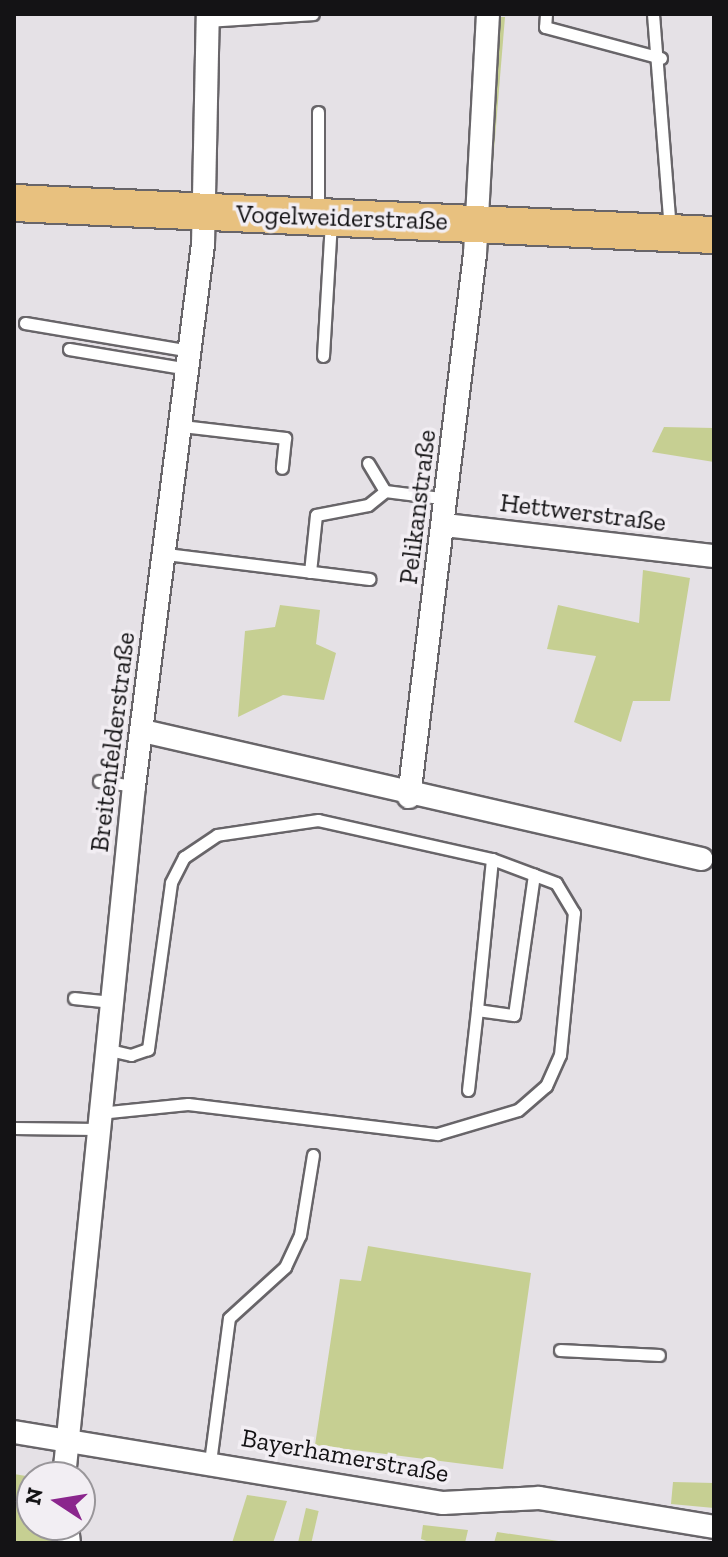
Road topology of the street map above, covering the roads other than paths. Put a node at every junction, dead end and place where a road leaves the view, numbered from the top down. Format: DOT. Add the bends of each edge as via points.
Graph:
graph roads {
  1 [pos="313,14"];
  2 [pos="488,14"];
  3 [pos="546,14"];
  4 [pos="653,14"];
  5 [pos="208,17"];
  6 [pos="661,58"];
  7 [pos="318,112"];
  8 [pos="14,203"];
  9 [pos="205,213"];
  10 [pos="325,218"];
  11 [pos="473,223"];
  12 [pos="670,233"];
  13 [pos="714,235"];
  14 [pos="25,323"];
  15 [pos="69,349"];
  16 [pos="323,356"];
  17 [pos="190,360"];
  18 [pos="182,426"];
  19 [pos="368,463"];
  20 [pos="282,468"];
  21 [pos="385,491"];
  22 [pos="448,499"];
  23 [pos="445,525"];
  24 [pos="166,554"];
  25 [pos="714,556"];
  26 [pos="310,572"];
  27 [pos="369,579"];
  28 [pos="143,731"];
  29 [pos="99,781"];
  30 [pos="134,786"];
  31 [pos="409,797"];
  32 [pos="492,859"];
  33 [pos="702,859"];
  34 [pos="534,874"];
  35 [pos="74,998"];
  36 [pos="111,1002"];
  37 [pos="477,1010"];
  38 [pos="105,1049"];
  39 [pos="468,1090"];
  40 [pos="98,1121"];
  41 [pos="14,1128"];
  42 [pos="313,1155"];
  43 [pos="560,1350"];
  44 [pos="659,1355"];
  45 [pos="14,1432"];
  46 [pos="63,1439"];
  47 [pos="64,1461"];
  48 [pos="210,1462"];
  49 [pos="714,1527"];
  1 -- 5 [label="lane"];
  2 -- 11 [label="street, Pelikanstraße"];
  3 -- 6 [label="lane" via="545,27"];
  4 -- 6 [label="lane"];
  5 -- 9 [label="street, Breitenfelderstraße"];
  6 -- 12 [label="lane"];
  7 -- 10 [label="lane"];
  8 -- 9 [label="main road, Vogelweiderstraße"];
  9 -- 10 [label="main road, Vogelweiderstraße"];
  9 -- 17 [label="street, Breitenfelderstraße"];
  10 -- 11 [label="main road, Vogelweiderstraße"];
  10 -- 16 [label="lane"];
  11 -- 12 [label="main road, Vogelweiderstraße"];
  11 -- 22 [label="street, Pelikanstraße"];
  12 -- 13 [label="main road, Vogelweiderstraße"];
  14 -- 17 [label="lane"];
  15 -- 17 [label="lane"];
  17 -- 18 [label="street, Breitenfelderstraße"];
  18 -- 20 [label="lane" via="285,438"];
  18 -- 24 [label="street, Breitenfelderstraße"];
  19 -- 21 [label="lane"];
  21 -- 22 [label="lane"];
  21 -- 26 [label="lane" via="368,505 316,515"];
  22 -- 23 [label="street, Pelikanstraße"];
  23 -- 25 [label="street, Hettwerstraße"];
  23 -- 31 [label="street, Pelikanstraße"];
  24 -- 26 [label="lane"];
  24 -- 28 [label="street, Breitenfelderstraße"];
  26 -- 27 [label="lane"];
  28 -- 30 [label="street, Breitenfelderstraße"];
  28 -- 31 [label="street"];
  29 -- 30 [label="lane"];
  30 -- 36 [label="street, Breitenfelderstraße"];
  31 -- 33 [label="street"];
  32 -- 34 [label="lane"];
  32 -- 37 [label="lane"];
  32 -- 38 [label="lane" via="318,820 217,835 184,857 171,883 148,1049 131,1055"];
  34 -- 37 [label="lane" via="514,1015"];
  34 -- 40 [label="lane" via="556,883 574,913 560,1055 546,1086 518,1110 437,1134 188,1104"];
  35 -- 36 [label="lane"];
  36 -- 38 [label="street, Breitenfelderstraße"];
  37 -- 39 [label="lane"];
  38 -- 40 [label="street, Breitenfelderstraße"];
  40 -- 41 [label="lane"];
  40 -- 46 [label="street, Breitenfelderstraße"];
  42 -- 48 [label="lane" via="300,1235 285,1267 229,1318"];
  43 -- 44 [label="lane"];
  45 -- 46 [label="street, Bayerhamerstraße"];
  46 -- 47 [label="street, Breitenfelderstraße"];
  46 -- 48 [label="street, Bayerhamerstraße"];
  48 -- 49 [label="street, Bayerhamerstraße" via="443,1503 539,1498"];
}
